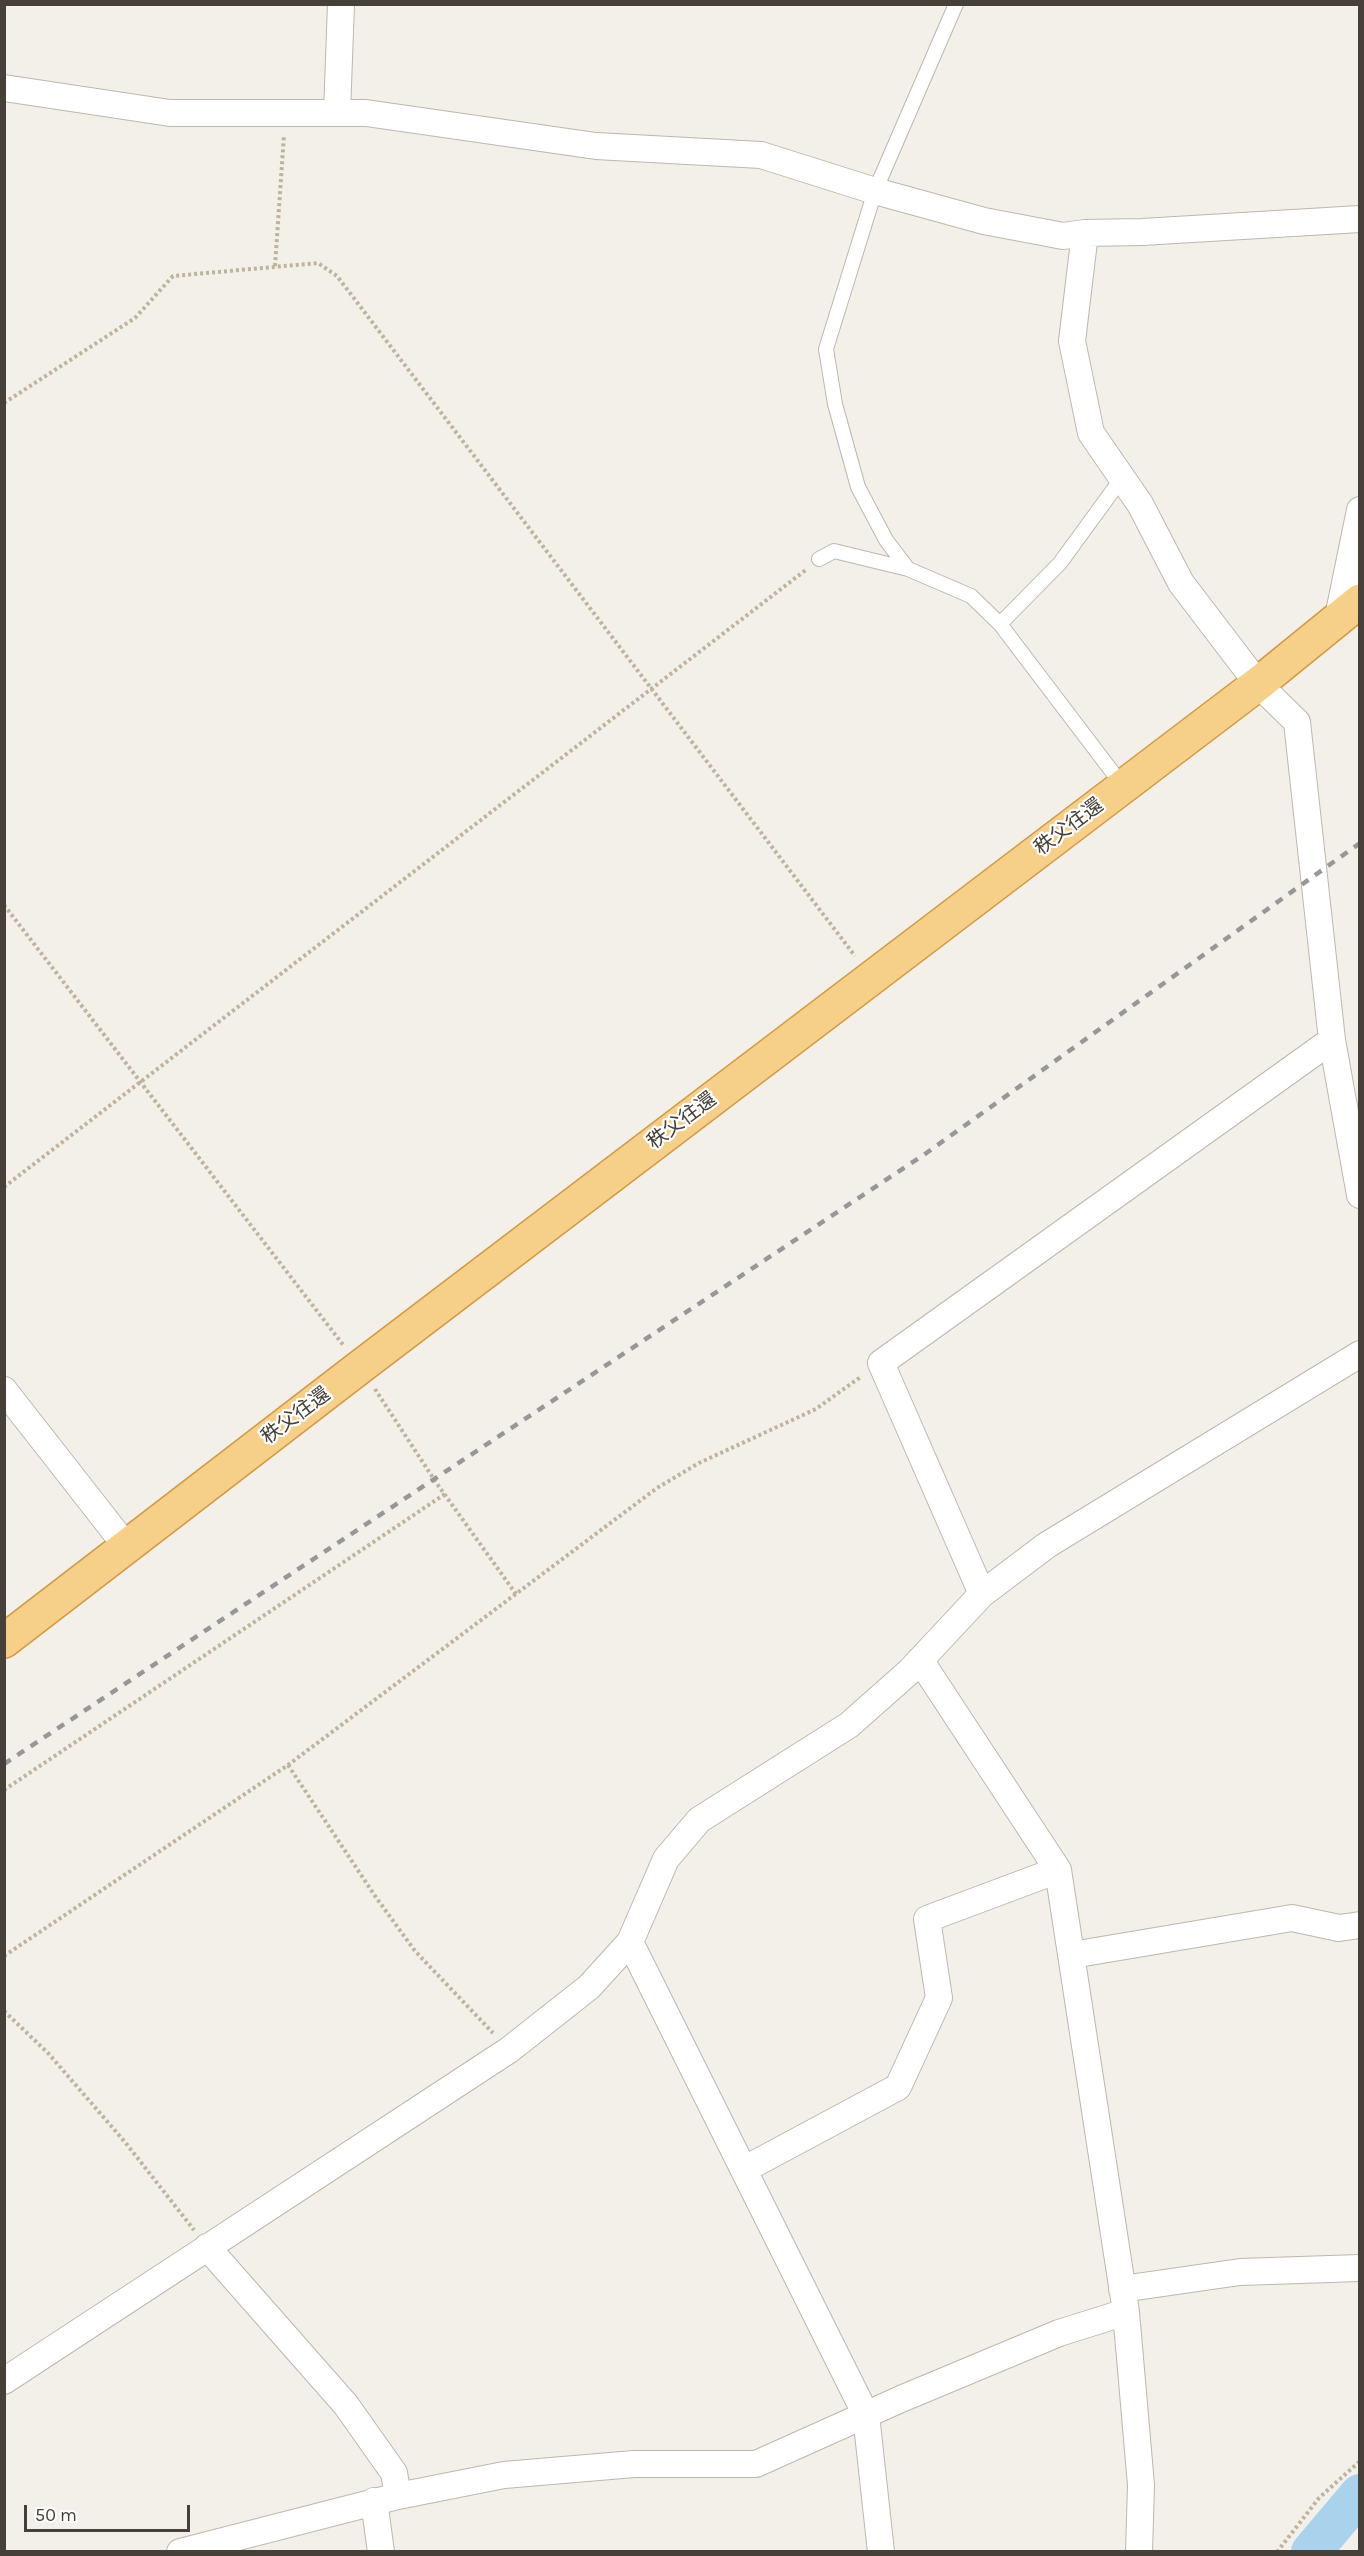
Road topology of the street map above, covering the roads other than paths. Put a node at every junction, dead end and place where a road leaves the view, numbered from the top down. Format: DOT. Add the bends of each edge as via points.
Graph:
graph roads {
  1 [pos="341,4"];
  2 [pos="956,4"];
  3 [pos="4,88"];
  4 [pos="337,113"];
  5 [pos="875,192"];
  6 [pos="1359,219"];
  7 [pos="1084,233"];
  8 [pos="1122,478"];
  9 [pos="1359,510"];
  10 [pos="819,559"];
  11 [pos="908,569"];
  12 [pos="1349,609"];
  13 [pos="1000,624"];
  14 [pos="1258,684"];
  15 [pos="1123,786"];
  16 [pos="1332,1040"];
  17 [pos="1359,1195"];
  18 [pos="1359,1354"];
  19 [pos="4,1390"];
  20 [pos="126,1546"];
  21 [pos="982,1594"];
  22 [pos="4,1641"];
  23 [pos="920,1660"];
  24 [pos="1058,1870"];
  25 [pos="1359,1925"];
  26 [pos="630,1942"];
  27 [pos="1072,1955"];
  28 [pos="745,2169"];
  29 [pos="207,2247"];
  30 [pos="1359,2268"];
  31 [pos="1124,2300"];
  32 [pos="4,2381"];
  33 [pos="866,2415"];
  34 [pos="398,2496"];
  35 [pos="374,2501"];
  36 [pos="180,2552"];
  37 [pos="381,2552"];
  38 [pos="881,2552"];
  39 [pos="1139,2552"];
  1 -- 4 [label="street"];
  2 -- 5 [label="lane"];
  3 -- 4 [label="street" via="170,113"];
  4 -- 5 [label="street" via="366,112 596,146 761,155"];
  5 -- 7 [label="street" via="1063,236"];
  5 -- 11 [label="lane" via="826,349 835,404 858,487 886,540"];
  6 -- 7 [label="street"];
  7 -- 8 [label="street" via="1072,341 1091,433"];
  8 -- 13 [label="lane" via="1060,563"];
  8 -- 14 [label="street" via="1181,583"];
  9 -- 12 [label="street"];
  10 -- 11 [label="lane" via="834,551"];
  11 -- 13 [label="lane" via="972,596"];
  12 -- 14 [label="highway, 秩父往還"];
  13 -- 15 [label="lane"];
  14 -- 15 [label="highway, 秩父往還"];
  14 -- 16 [label="street" via="1297,722"];
  15 -- 20 [label="highway, 秩父往還"];
  16 -- 17 [label="street"];
  16 -- 21 [label="street" via="881,1363"];
  18 -- 21 [label="street" via="1047,1545"];
  19 -- 20 [label="street"];
  20 -- 22 [label="highway, 秩父往還"];
  21 -- 23 [label="street"];
  23 -- 24 [label="street"];
  23 -- 26 [label="street" via="849,1725 699,1820 666,1859"];
  24 -- 27 [label="street"];
  24 -- 28 [label="street" via="927,1919 939,1998 898,2087"];
  25 -- 27 [label="street" via="1339,1928 1292,1918"];
  26 -- 28 [label="street"];
  26 -- 29 [label="street" via="589,1987 509,2050"];
  27 -- 31 [label="street"];
  28 -- 33 [label="street"];
  29 -- 32 [label="street"];
  29 -- 34 [label="street" via="346,2405 394,2473"];
  30 -- 31 [label="street" via="1240,2272"];
  31 -- 33 [label="street" via="1059,2333"];
  31 -- 39 [label="street" via="1141,2485"];
  33 -- 34 [label="street" via="756,2464 634,2464 515,2474"];
  33 -- 38 [label="street"];
  34 -- 35 [label="street"];
  35 -- 36 [label="street"];
  35 -- 37 [label="street"];
}
